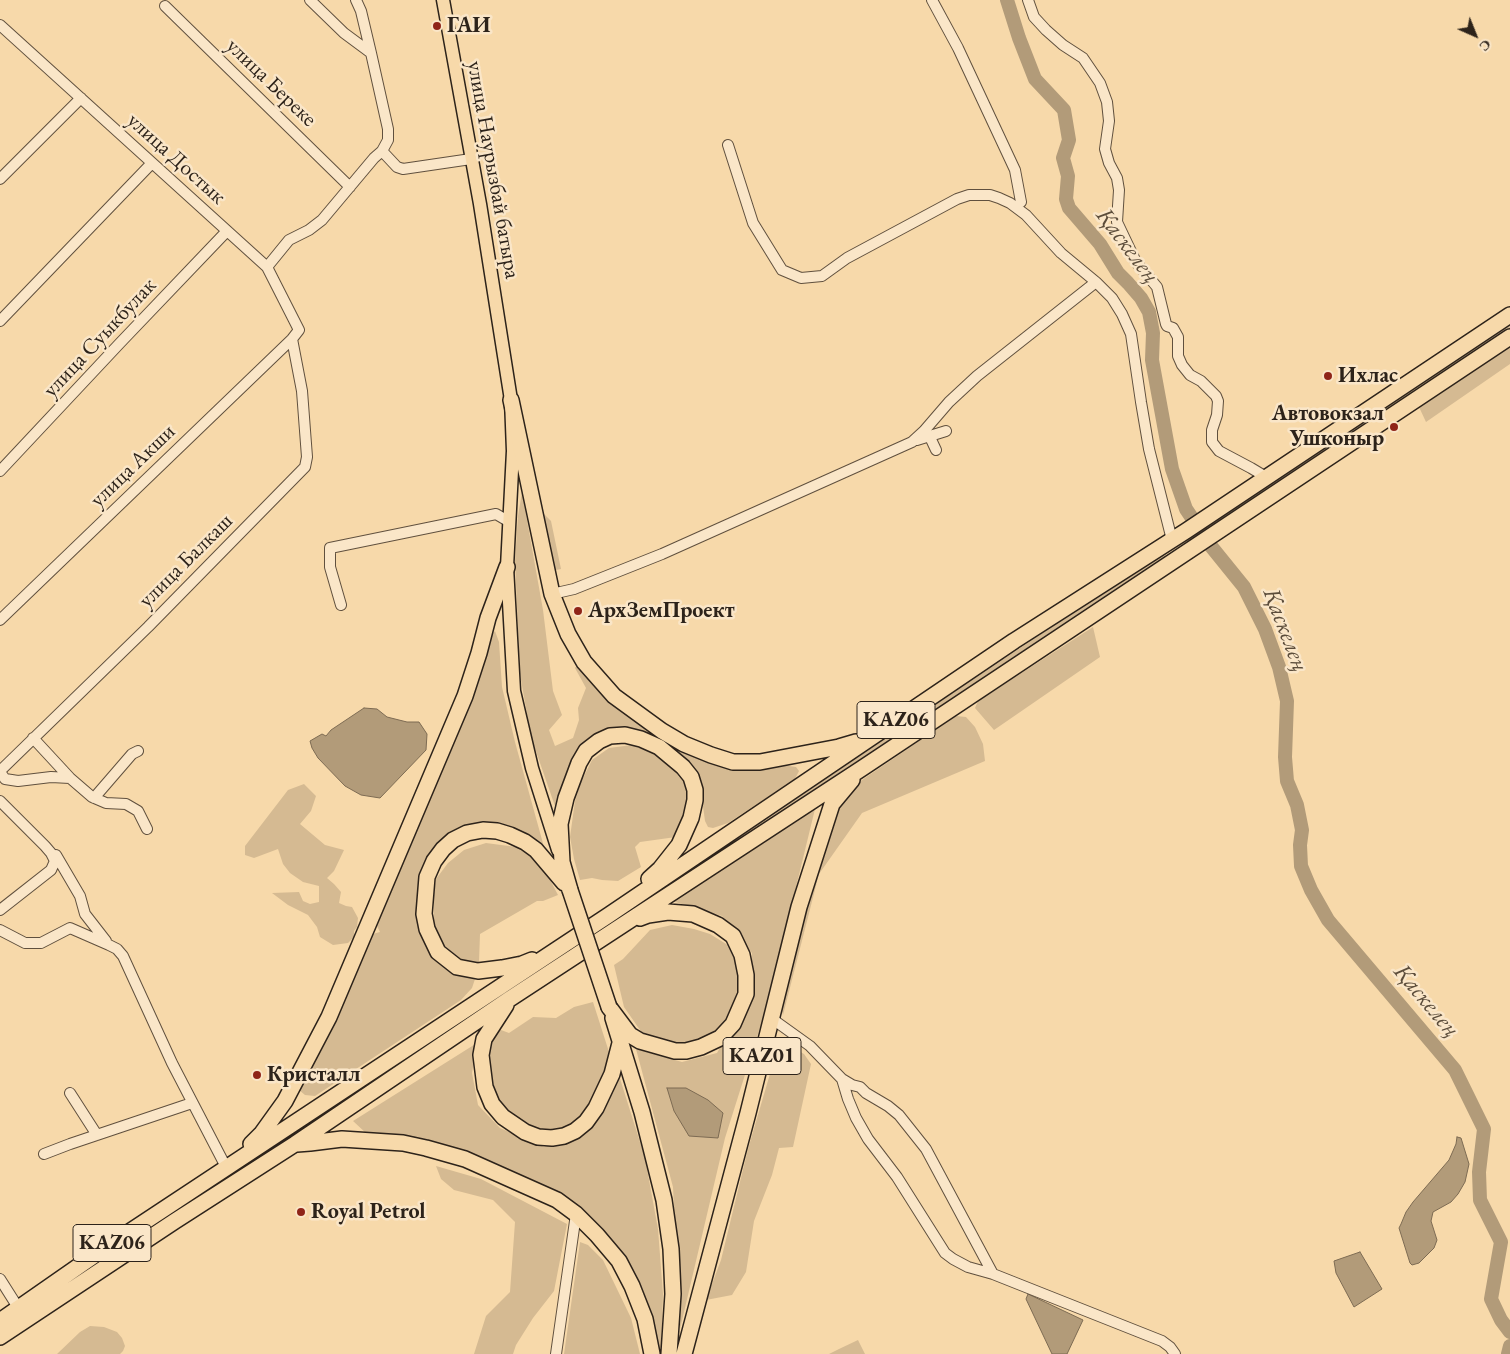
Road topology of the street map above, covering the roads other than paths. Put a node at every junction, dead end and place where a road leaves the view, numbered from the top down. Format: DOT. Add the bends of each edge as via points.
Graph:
graph roads {
  1 [pos="310,0"];
  2 [pos="356,0"];
  3 [pos="443,0"];
  4 [pos="932,0"];
  5 [pos="1028,0"];
  6 [pos="165,6"];
  7 [pos="0,25"];
  8 [pos="371,53"];
  9 [pos="81,98"];
  10 [pos="728,145"];
  11 [pos="382,151"];
  12 [pos="471,159"];
  13 [pos="152,162"];
  14 [pos="0,179"];
  15 [pos="350,188"];
  16 [pos="1021,202"];
  17 [pos="227,231"];
  18 [pos="267,267"];
  19 [pos="1096,282"];
  20 [pos="1510,315"];
  21 [pos="0,321"];
  22 [pos="1510,337"];
  23 [pos="292,339"];
  24 [pos="511,400"];
  25 [pos="946,431"];
  26 [pos="929,435"];
  27 [pos="912,442"];
  28 [pos="1311,448"];
  29 [pos="936,450"];
  30 [pos="1321,463"];
  31 [pos="0,471"];
  32 [pos="1266,478"];
  33 [pos="508,521"];
  34 [pos="1172,540"];
  35 [pos="506,567"];
  36 [pos="552,594"];
  37 [pos="341,605"];
  38 [pos="0,620"];
  39 [pos="892,722"];
  40 [pos="33,738"];
  41 [pos="138,751"];
  42 [pos="861,769"];
  43 [pos="0,772"];
  44 [pos="70,778"];
  45 [pos="94,798"];
  46 [pos="0,801"];
  47 [pos="147,829"];
  48 [pos="51,852"];
  49 [pos="562,862"];
  50 [pos="60,865"];
  51 [pos="51,870"];
  52 [pos="570,890"];
  53 [pos="0,910"];
  54 [pos="85,914"];
  55 [pos="609,915"];
  56 [pos="70,928"];
  57 [pos="616,929"];
  58 [pos="0,930"];
  59 [pos="110,944"];
  60 [pos="554,951"];
  61 [pos="508,1000"];
  62 [pos="609,1007"];
  63 [pos="772,1018"];
  64 [pos="620,1041"];
  65 [pos="842,1079"];
  66 [pos="70,1093"];
  67 [pos="192,1103"];
  68 [pos="97,1135"];
  69 [pos="295,1144"];
  70 [pos="44,1154"];
  71 [pos="226,1167"];
  72 [pos="158,1212"];
  73 [pos="576,1214"];
  74 [pos="166,1228"];
  75 [pos="993,1274"];
  76 [pos="0,1279"];
  77 [pos="19,1309"];
  78 [pos="0,1321"];
  79 [pos="0,1337"];
  80 [pos="556,1354"];
  81 [pos="652,1354"];
  82 [pos="669,1354"];
  83 [pos="684,1354"];
  84 [pos="1175,1354"];
  1 -- 8 [label="street" via="344,33"];
  2 -- 8 [label="street"];
  3 -- 12 [label="main road, улица Наурызбай батыра"];
  4 -- 16 [label="street" via="1015,170"];
  5 -- 32 [label="street" via="1034,17 1057,40 1083,58 1100,83 1109,121 1105,149 1119,190 1117,222 1136,262 1157,287 1166,324 1174,328 1178,337 1178,356 1182,365 1216,396 1217,415 1212,442 1219,451"];
  6 -- 15 [label="street, улица Береке"];
  7 -- 9 [label="street, улица Достык"];
  8 -- 11 [label="street" via="388,129 388,140"];
  9 -- 13 [label="street, улица Достык"];
  9 -- 14 [label="street"];
  10 -- 19 [label="street" via="753,222 782,270 801,278 822,276 847,258 957,199 983,195 1010,203 1026,215 1061,254"];
  11 -- 12 [label="street" via="397,167 403,168"];
  11 -- 15 [label="street"];
  12 -- 24 [label="main road, улица Наурызбай батыра"];
  13 -- 17 [label="street, улица Достык"];
  13 -- 21 [label="street"];
  15 -- 18 [label="street" via="322,220 289,240"];
  17 -- 18 [label="street, улица Достык"];
  17 -- 31 [label="street, улица Суыкбулак"];
  18 -- 23 [label="street, улица Достык" via="299,330"];
  19 -- 27 [label="street" via="977,376"];
  19 -- 34 [label="street" via="1112,298 1131,334 1149,449"];
  20 -- 28 [label="highway, KАZ06"];
  22 -- 30 [label="highway, KАZ06"];
  23 -- 38 [label="street, улица Акши"];
  23 -- 40 [label="street, улица Балкаш" via="302,391 305,467 148,627"];
  24 -- 33 [label="main road, улица Наурызбай батыра" via="513,452"];
  24 -- 36 [label="highway"];
  25 -- 26 [label="street"];
  26 -- 27 [label="street"];
  26 -- 29 [label="street"];
  27 -- 36 [label="street" via="653,558 574,589"];
  28 -- 30 [label="highway"];
  28 -- 32 [label="highway, KАZ06"];
  30 -- 42 [label="highway, KАZ06"];
  32 -- 34 [label="highway, KАZ06"];
  33 -- 35 [label="main road, улица Наурызбай батыра"];
  33 -- 37 [label="street" via="496,514 330,548 330,567"];
  34 -- 39 [label="highway, KАZ06"];
  35 -- 49 [label="main road, улица Наурызбай батыра" via="514,691 532,768"];
  35 -- 71 [label="highway" via="465,696 329,1017 285,1101 262,1133"];
  36 -- 39 [label="highway" via="568,634 584,662 614,696 662,731 711,755 734,762 760,762 795,756 858,741"];
  39 -- 55 [label="highway, KАZ06"];
  40 -- 43 [label="street, улица Балкаш"];
  40 -- 44 [label="street"];
  41 -- 45 [label="street"];
  42 -- 57 [label="highway, KАZ06"];
  42 -- 63 [label="highway, KАZ01" via="832,804 799,907"];
  43 -- 44 [label="street" via="5,779 18,781 51,776"];
  44 -- 45 [label="street"];
  45 -- 47 [label="street" via="106,803 126,804 138,811"];
  46 -- 48 [label="street"];
  48 -- 50 [label="street"];
  48 -- 51 [label="street" via="55,861"];
  49 -- 52 [label="highway"];
  49 -- 55 [label="highway" via="560,824 566,798 586,751 610,736 625,735 659,747 683,767 691,777 695,800 679,845 660,870"];
  50 -- 51 [label="street"];
  50 -- 54 [label="street" via="80,896"];
  51 -- 53 [label="street"];
  52 -- 60 [label="highway" via="536,850 497,831 483,830 454,840 434,861 428,877 424,914 427,929 438,952 457,967 478,971 502,968"];
  52 -- 62 [label="highway, bridge"];
  54 -- 56 [label="street"];
  54 -- 59 [label="street"];
  55 -- 60 [label="highway, KАZ06"];
  56 -- 58 [label="street" via="41,943 25,942"];
  56 -- 59 [label="street"];
  57 -- 61 [label="highway, KАZ06"];
  57 -- 62 [label="highway" via="648,915 668,912 693,914 718,925 733,936 742,955 746,994 733,1024 720,1038 686,1051 655,1046 630,1035"];
  59 -- 67 [label="street" via="123,956"];
  60 -- 71 [label="highway, KАZ06"];
  61 -- 64 [label="highway" via="484,1039 481,1055 485,1087 492,1104 503,1117 538,1137 564,1136 586,1122 612,1074"];
  61 -- 69 [label="highway, KАZ06"];
  62 -- 64 [label="highway"];
  63 -- 65 [label="street" via="810,1046"];
  63 -- 83 [label="highway, KАZ01"];
  64 -- 82 [label="highway" via="664,1200 672,1276"];
  65 -- 75 [label="street" via="888,1106 914,1132"];
  65 -- 75 [label="street" via="868,1140 897,1177 945,1253 968,1267"];
  66 -- 68 [label="street"];
  67 -- 68 [label="street"];
  67 -- 71 [label="street"];
  68 -- 70 [label="street"];
  69 -- 73 [label="highway" via="342,1139 426,1148 465,1159 528,1186 557,1200"];
  69 -- 74 [label="highway, KАZ06"];
  71 -- 72 [label="highway, KАZ06"];
  72 -- 74 [label="highway"];
  72 -- 77 [label="highway, KАZ06"];
  73 -- 80 [label="street"];
  73 -- 81 [label="highway" via="619,1261 645,1319"];
  74 -- 79 [label="highway, KАZ06"];
  75 -- 84 [label="street" via="1162,1341"];
  76 -- 77 [label="street"];
  77 -- 78 [label="highway, KАZ06"];
}
